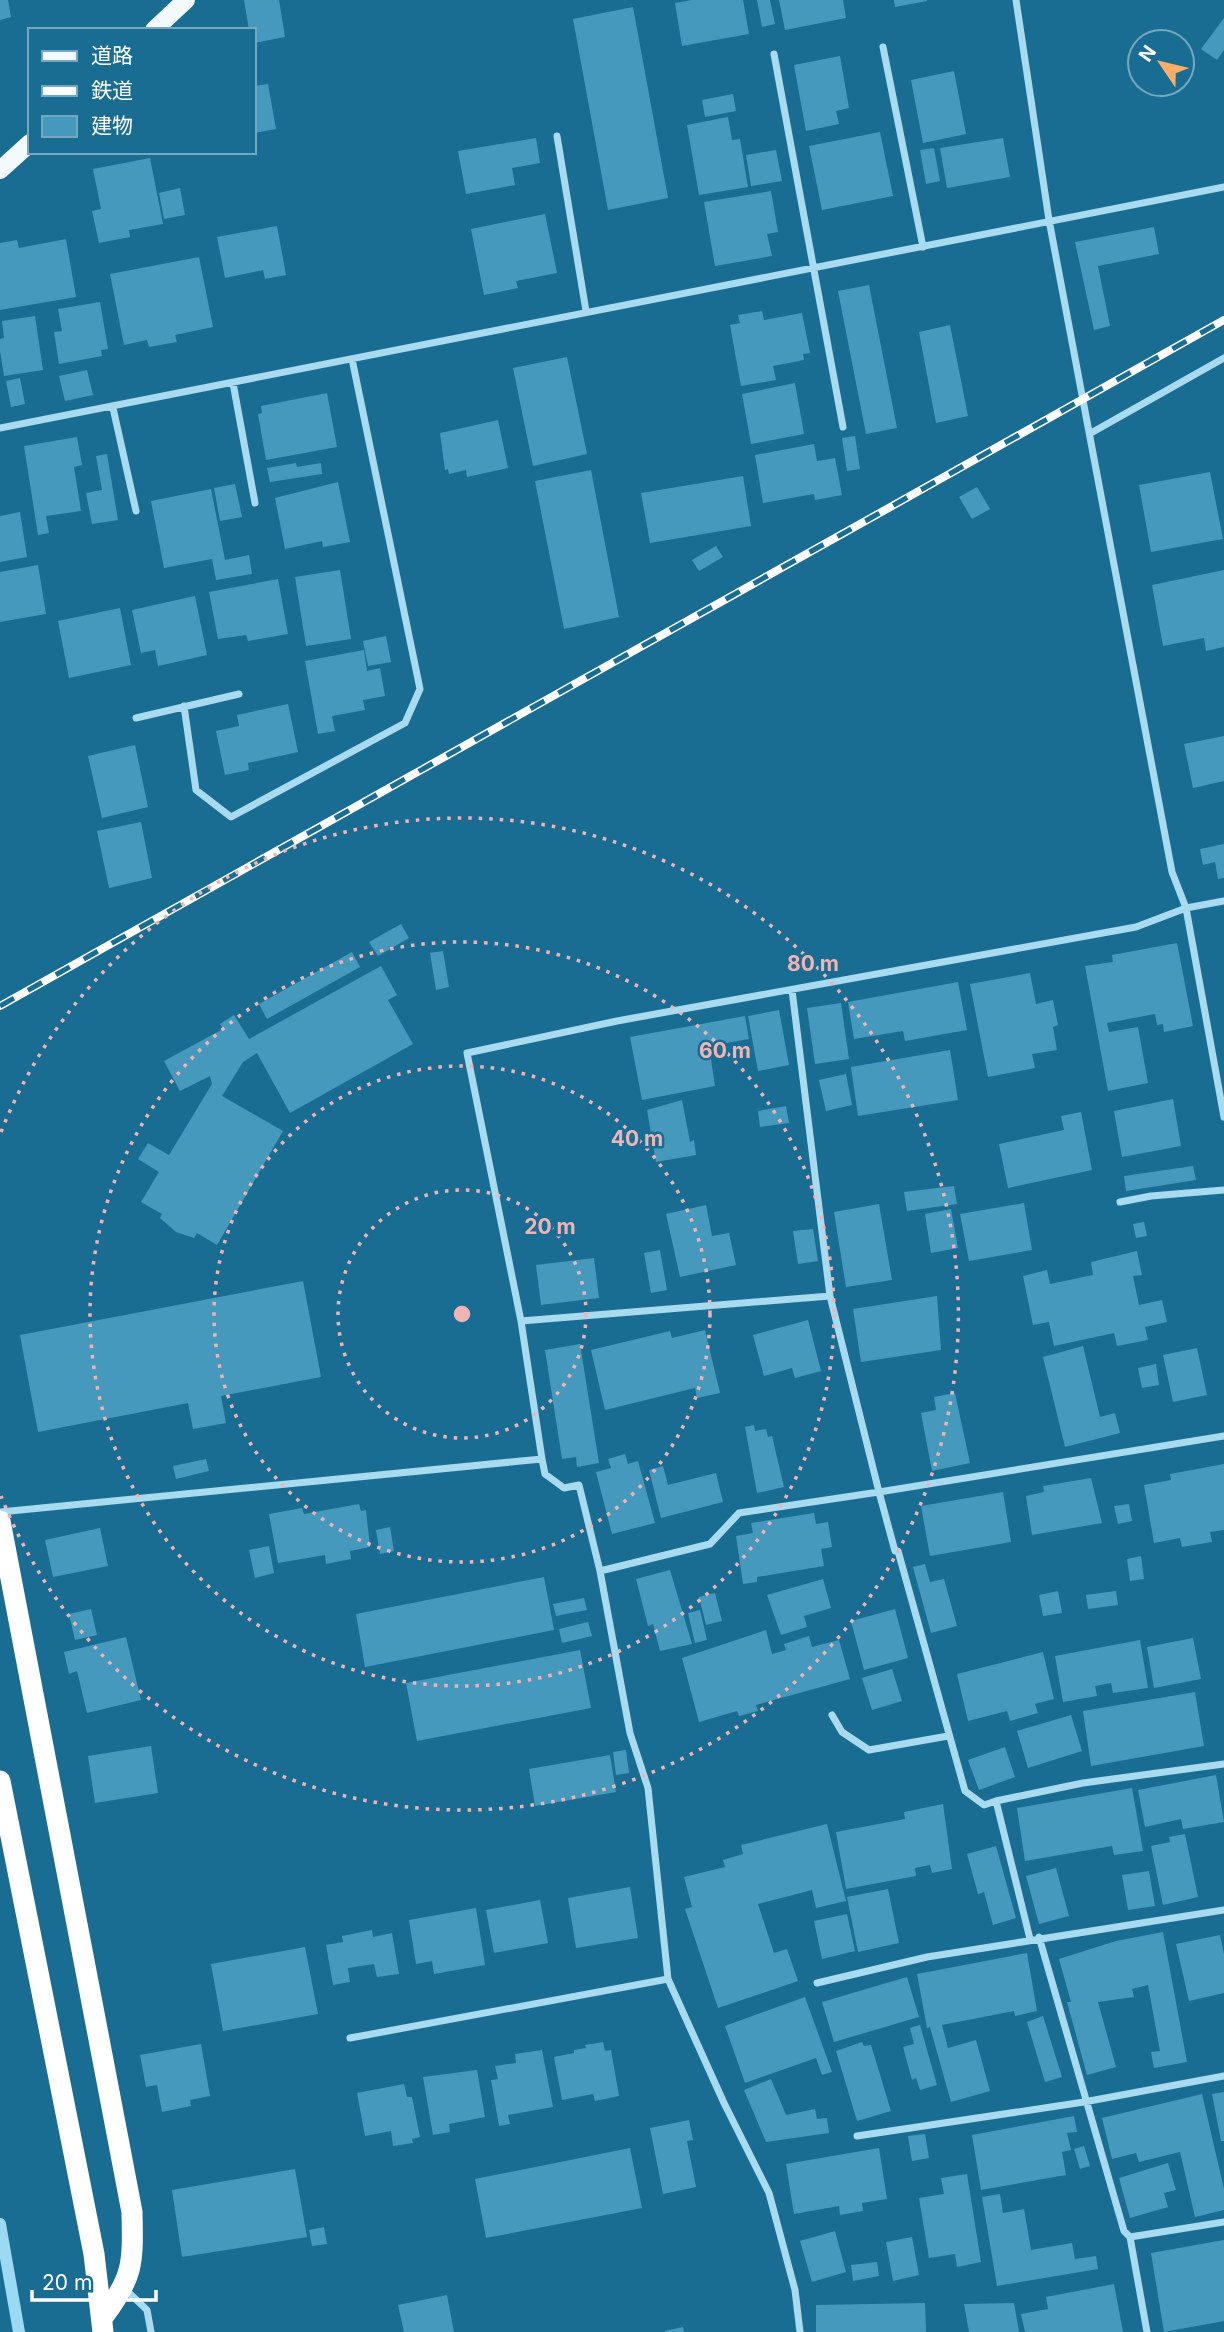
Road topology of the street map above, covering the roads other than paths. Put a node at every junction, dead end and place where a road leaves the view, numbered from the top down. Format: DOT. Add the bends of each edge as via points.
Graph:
graph roads {
  1 [pos="186,0"];
  2 [pos="1016,0"];
  3 [pos="156,28"];
  4 [pos="883,47"];
  5 [pos="774,54"];
  6 [pos="557,136"];
  7 [pos="28,145"];
  8 [pos="0,170"];
  9 [pos="1224,187"];
  10 [pos="1049,220"];
  11 [pos="923,247"];
  12 [pos="813,267"];
  13 [pos="586,311"];
  14 [pos="1224,358"];
  15 [pos="352,359"];
  16 [pos="233,383"];
  17 [pos="113,408"];
  18 [pos="843,426"];
  19 [pos="0,428"];
  20 [pos="1091,433"];
  21 [pos="255,503"];
  22 [pos="136,511"];
  23 [pos="239,694"];
  24 [pos="184,706"];
  25 [pos="136,718"];
  26 [pos="1224,901"];
  27 [pos="1186,908"];
  28 [pos="792,990"];
  29 [pos="1224,1117"];
  30 [pos="1224,1190"];
  31 [pos="1120,1202"];
  32 [pos="830,1296"];
  33 [pos="522,1321"];
  34 [pos="1224,1436"];
  35 [pos="542,1459"];
  36 [pos="879,1492"];
  37 [pos="0,1512"];
  38 [pos="0,1521"];
  39 [pos="600,1572"];
  40 [pos="832,1715"];
  41 [pos="948,1735"];
  42 [pos="1224,1764"];
  43 [pos="0,1781"];
  44 [pos="996,1801"];
  45 [pos="1224,1910"];
  46 [pos="1035,1938"];
  47 [pos="668,1979"];
  48 [pos="817,1983"];
  49 [pos="350,2038"];
  50 [pos="1224,2076"];
  51 [pos="1084,2102"];
  52 [pos="857,2136"];
  53 [pos="1224,2222"];
  54 [pos="1130,2237"];
  55 [pos="124,2288"];
  56 [pos="103,2325"];
  57 [pos="151,2332"];
  58 [pos="800,2332"];
  59 [pos="1147,2332"];
  1 -- 3 [label="main road"];
  2 -- 10 [label="street"];
  4 -- 11 [label="street"];
  5 -- 12 [label="street"];
  6 -- 13 [label="street"];
  7 -- 8 [label="main road"];
  9 -- 10 [label="street"];
  10 -- 11 [label="street"];
  10 -- 20 [label="street"];
  11 -- 12 [label="street"];
  12 -- 13 [label="street"];
  12 -- 18 [label="street"];
  13 -- 15 [label="street"];
  14 -- 20 [label="street"];
  15 -- 16 [label="street"];
  15 -- 24 [label="street" via="420,690 405,723 230,817 196,790"];
  16 -- 17 [label="street"];
  16 -- 21 [label="street"];
  17 -- 19 [label="street"];
  17 -- 22 [label="street"];
  20 -- 27 [label="street" via="1172,872"];
  23 -- 24 [label="street"];
  24 -- 25 [label="street"];
  26 -- 27 [label="street"];
  27 -- 28 [label="street" via="1136,927"];
  27 -- 29 [label="street"];
  28 -- 32 [label="street"];
  28 -- 33 [label="street" via="467,1053"];
  30 -- 31 [label="street"];
  32 -- 33 [label="street"];
  32 -- 36 [label="street"];
  33 -- 35 [label="street"];
  34 -- 36 [label="street"];
  35 -- 37 [label="street"];
  35 -- 39 [label="street" via="544,1474 564,1488 579,1485"];
  36 -- 39 [label="street" via="739,1513 710,1544"];
  36 -- 41 [label="street"];
  38 -- 55 [label="highway" via="132,2212 133,2255"];
  39 -- 47 [label="street" via="630,1733 648,1788"];
  40 -- 41 [label="street" via="842,1731 869,1750"];
  41 -- 44 [label="street" via="965,1791 984,1805"];
  42 -- 44 [label="street" via="1083,1783"];
  43 -- 56 [label="highway"];
  44 -- 46 [label="street"];
  45 -- 46 [label="street"];
  46 -- 48 [label="street"];
  46 -- 51 [label="street"];
  47 -- 49 [label="street"];
  47 -- 58 [label="street" via="769,2193 795,2290"];
  50 -- 51 [label="street"];
  51 -- 52 [label="street"];
  51 -- 54 [label="street" via="1124,2231"];
  53 -- 54 [label="street"];
  54 -- 59 [label="street"];
  55 -- 56 [label="highway"];
  55 -- 57 [label="street" via="147,2310"];
}
